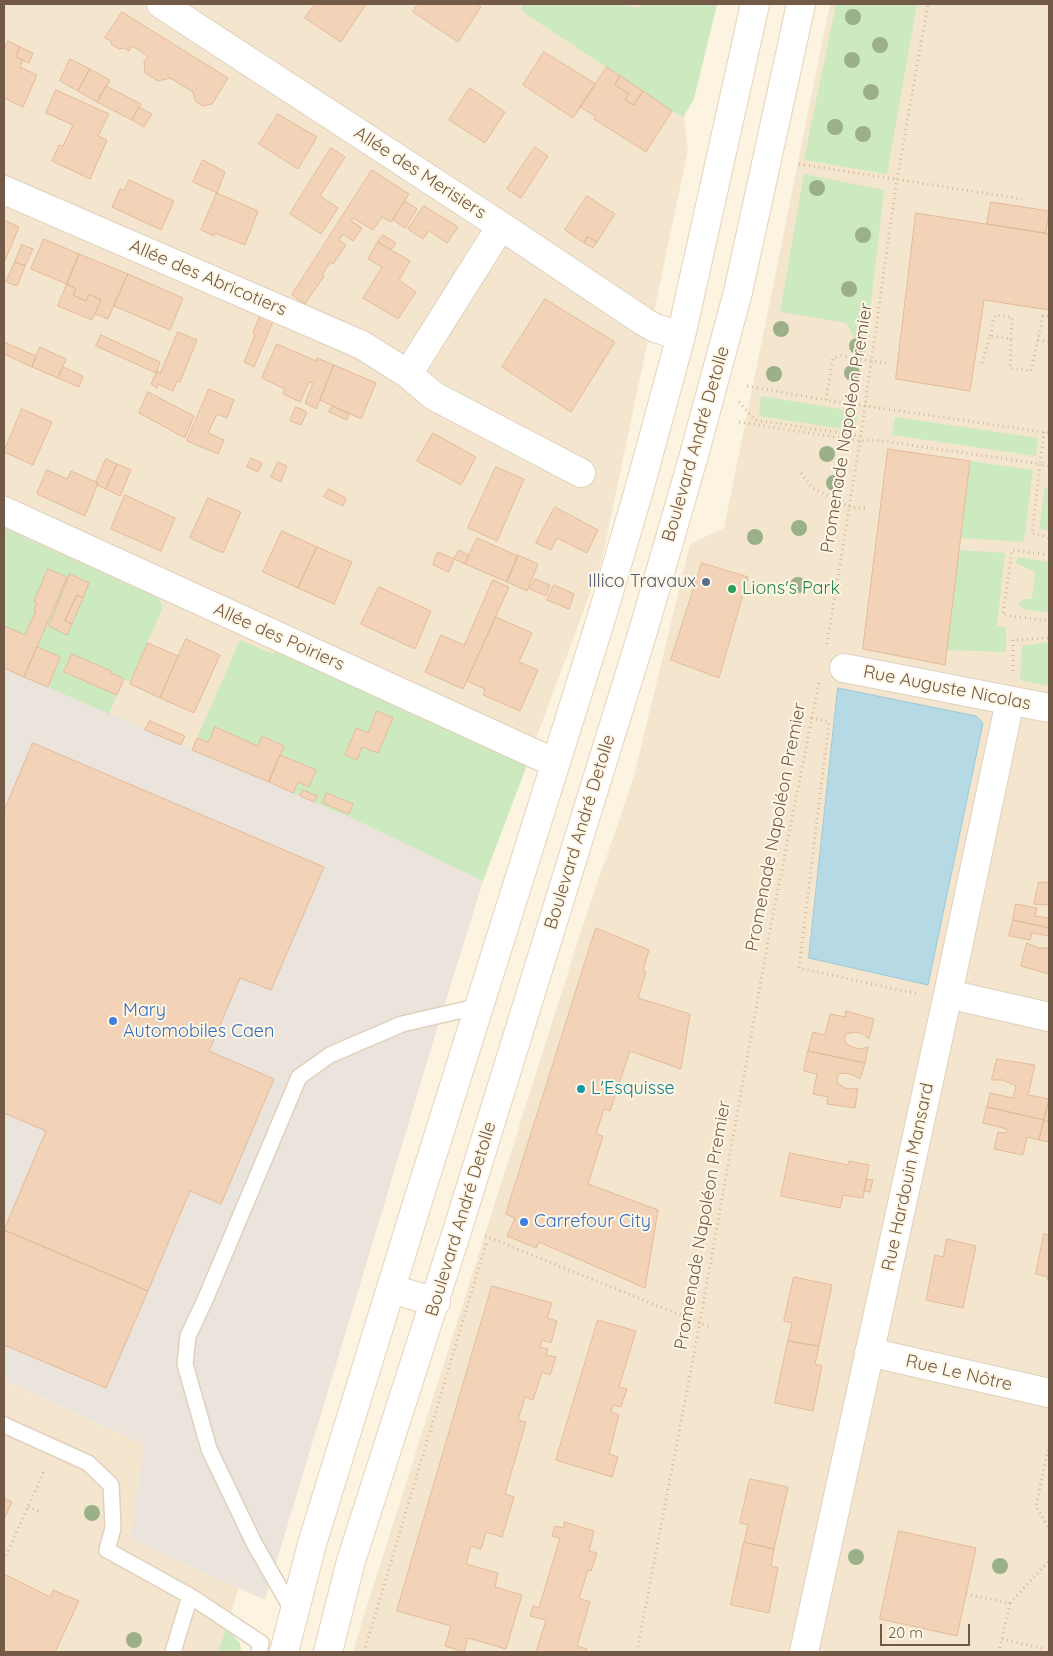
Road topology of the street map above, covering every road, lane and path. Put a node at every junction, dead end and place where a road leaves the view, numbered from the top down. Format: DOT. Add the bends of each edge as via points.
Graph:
graph roads {
  1 [pos="161,4"];
  2 [pos="755,4"];
  3 [pos="801,4"];
  4 [pos="928,4"];
  5 [pos="799,164"];
  6 [pos="897,179"];
  7 [pos="4,190"];
  8 [pos="1022,199"];
  9 [pos="501,226"];
  10 [pos="1049,316"];
  11 [pos="681,336"];
  12 [pos="990,336"];
  13 [pos="1011,339"];
  14 [pos="1038,340"];
  15 [pos="1049,342"];
  16 [pos="872,361"];
  17 [pos="886,363"];
  18 [pos="982,363"];
  19 [pos="408,374"];
  20 [pos="716,374"];
  21 [pos="747,386"];
  22 [pos="826,400"];
  23 [pos="865,406"];
  24 [pos="739,422"];
  25 [pos="1044,432"];
  26 [pos="1049,433"];
  27 [pos="861,436"];
  28 [pos="860,440"];
  29 [pos="1040,464"];
  30 [pos="1049,466"];
  31 [pos="581,473"];
  32 [pos="801,473"];
  33 [pos="850,507"];
  34 [pos="868,509"];
  35 [pos="4,512"];
  36 [pos="1049,538"];
  37 [pos="1049,554"];
  38 [pos="1049,621"];
  39 [pos="1049,638"];
  40 [pos="826,646"];
  41 [pos="832,671"];
  42 [pos="1012,690"];
  43 [pos="1049,708"];
  44 [pos="811,718"];
  45 [pos="555,762"];
  46 [pos="948,994"];
  47 [pos="480,1006"];
  48 [pos="1049,1017"];
  49 [pos="391,1289"];
  50 [pos="436,1302"];
  51 [pos="700,1322"];
  52 [pos="710,1327"];
  53 [pos="870,1352"];
  54 [pos="1049,1393"];
  55 [pos="4,1425"];
  56 [pos="1049,1445"];
  57 [pos="54,1448"];
  58 [pos="28,1506"];
  59 [pos="39,1511"];
  60 [pos="1049,1529"];
  61 [pos="4,1560"];
  62 [pos="1049,1561"];
  63 [pos="966,1594"];
  64 [pos="190,1596"];
  65 [pos="1010,1603"];
  66 [pos="294,1613"];
  67 [pos="1002,1640"];
  68 [pos="1045,1649"];
  69 [pos="173,1652"];
  70 [pos="259,1652"];
  71 [pos="284,1652"];
  72 [pos="328,1652"];
  73 [pos="364,1652"];
  74 [pos="637,1652"];
  75 [pos="804,1652"];
  76 [pos="999,1652"];
  1 -- 9 [label="main road, Allée des Merisiers"];
  2 -- 11 [label="main road"];
  3 -- 20 [label="main road, Boulevard André Detolle" via="738,292"];
  4 -- 6 [label="path, Promenade Napoléon Premier"];
  5 -- 6 [label="path"];
  6 -- 8 [label="path"];
  6 -- 16 [label="path, Promenade Napoléon Premier"];
  7 -- 19 [label="main road, Allée des Abricotiers" via="362,345"];
  9 -- 11 [label="main road, Allée des Merisiers" via="643,321"];
  9 -- 19 [label="main road"];
  10 -- 14 [label="path" via="1043,316"];
  11 -- 20 [label="main road"];
  11 -- 45 [label="main road" via="601,619"];
  12 -- 13 [label="path"];
  12 -- 13 [label="path" via="995,315 1012,317"];
  12 -- 18 [label="path"];
  13 -- 14 [label="path" via="1010,368 1031,371"];
  14 -- 15 [label="path"];
  16 -- 17 [label="path"];
  16 -- 22 [label="path" via="841,356 833,358"];
  16 -- 23 [label="path, Promenade Napoléon Premier"];
  19 -- 31 [label="main road, Allée des Abricotiers" via="434,396"];
  20 -- 27 [label="path" via="755,420"];
  20 -- 50 [label="main road, Boulevard André Detolle" via="641,637"];
  21 -- 22 [label="path"];
  22 -- 23 [label="path"];
  23 -- 25 [label="path"];
  23 -- 27 [label="path, Promenade Napoléon Premier"];
  24 -- 28 [label="path"];
  25 -- 26 [label="path"];
  25 -- 29 [label="path"];
  27 -- 28 [label="path, Promenade Napoléon Premier"];
  28 -- 29 [label="path"];
  28 -- 33 [label="path, Promenade Napoléon Premier"];
  29 -- 30 [label="path"];
  29 -- 36 [label="path" via="1032,533"];
  32 -- 33 [label="path" via="812,488"];
  33 -- 34 [label="path"];
  33 -- 40 [label="path, Promenade Napoléon Premier"];
  35 -- 45 [label="main road, Allée des Poiriers"];
  37 -- 38 [label="path" via="1012,550 1003,615"];
  39 -- 42 [label="path" via="1013,640"];
  41 -- 42 [label="main road, Rue Auguste Nicolas"];
  41 -- 44 [label="path, Promenade Napoléon Premier"];
  42 -- 43 [label="main road, Rue Auguste Nicolas"];
  42 -- 46 [label="main road, Rue Hardouin Mansard"];
  44 -- 46 [label="path" via="829,722 799,968 924,995"];
  44 -- 51 [label="path, Promenade Napoléon Premier"];
  45 -- 47 [label="main road"];
  46 -- 48 [label="main road"];
  46 -- 53 [label="main road, Rue Hardouin Mansard"];
  47 -- 49 [label="main road"];
  47 -- 66 [label="lane" via="402,1024 330,1055 299,1077 188,1336 185,1364 209,1449 254,1543"];
  49 -- 50 [label="main road"];
  49 -- 66 [label="main road" via="312,1544"];
  50 -- 72 [label="main road, Boulevard André Detolle" via="351,1561"];
  51 -- 52 [label="path"];
  51 -- 73 [label="path" via="484,1236 486,1244"];
  51 -- 74 [label="path, Promenade Napoléon Premier"];
  53 -- 54 [label="main road, Rue Le Nôtre"];
  53 -- 75 [label="main road, Rue Hardouin Mansard"];
  55 -- 57 [label="lane"];
  56 -- 60 [label="path" via="1036,1506"];
  57 -- 58 [label="path"];
  57 -- 64 [label="lane" via="88,1463 111,1485 113,1528 107,1550"];
  58 -- 59 [label="path"];
  58 -- 61 [label="path"];
  62 -- 65 [label="path"];
  63 -- 65 [label="path"];
  64 -- 69 [label="lane"];
  64 -- 70 [label="lane" via="261,1643"];
  65 -- 67 [label="path"];
  66 -- 71 [label="main road"];
  67 -- 68 [label="path"];
  67 -- 76 [label="path"];
}
